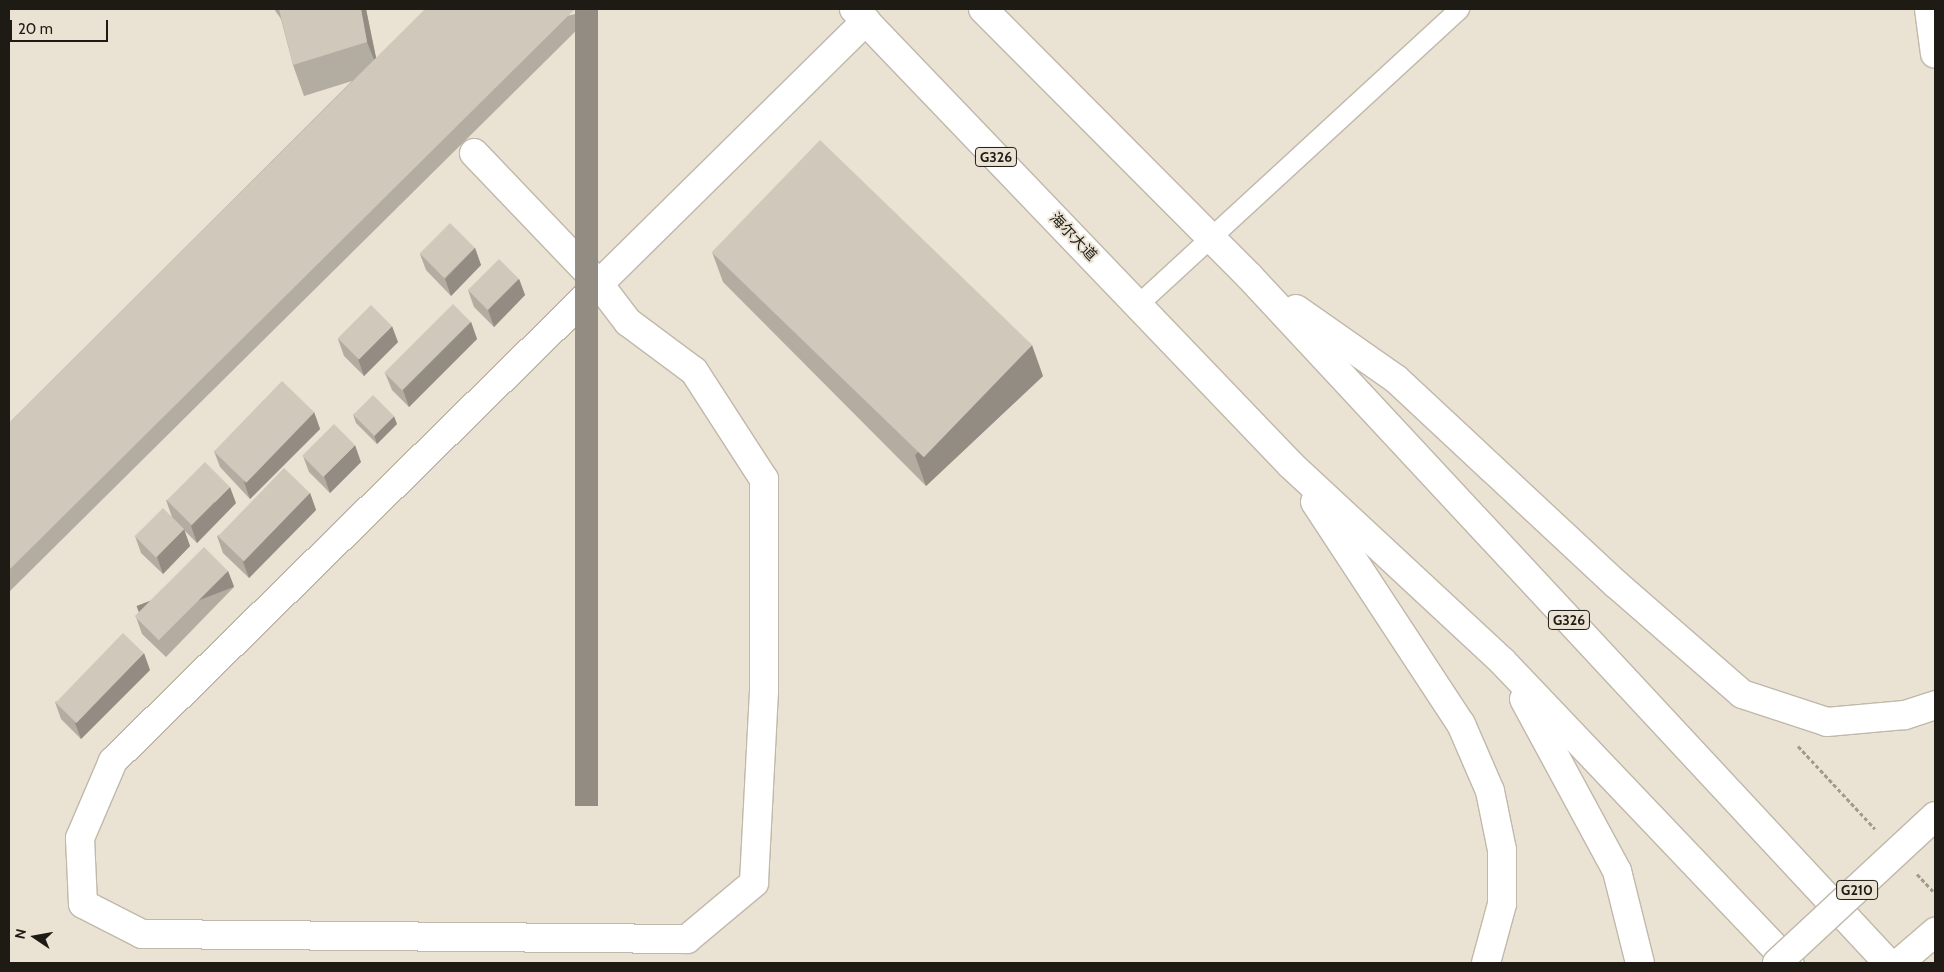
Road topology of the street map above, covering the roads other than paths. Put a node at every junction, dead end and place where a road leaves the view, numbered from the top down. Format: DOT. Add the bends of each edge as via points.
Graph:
graph roads {
  1 [pos="983,9"];
  2 [pos="1459,9"];
  3 [pos="1928,9"];
  4 [pos="860,15"];
  5 [pos="1935,54"];
  6 [pos="474,154"];
  7 [pos="1210,236"];
  8 [pos="1249,276"];
  9 [pos="599,284"];
  10 [pos="1138,304"];
  11 [pos="1291,465"];
  12 [pos="1502,661"];
  13 [pos="1935,705"];
  14 [pos="1935,816"];
  15 [pos="1935,932"];
  16 [pos="1486,963"];
  17 [pos="1640,963"];
  18 [pos="1777,963"];
  19 [pos="1790,963"];
  20 [pos="1888,963"];
  21 [pos="1899,963"];
  1 -- 7 [label="main road, G326"];
  2 -- 7 [label="lane"];
  3 -- 5 [label="main road"];
  4 -- 9 [label="main road"];
  4 -- 10 [label="main road, 海尔大道 / G326"];
  6 -- 9 [label="main road"];
  7 -- 8 [label="main road, G326"];
  7 -- 10 [label="lane"];
  8 -- 13 [label="main road" via="1396,380 1616,584 1742,694 1827,722 1905,715"];
  8 -- 20 [label="main road, G326"];
  9 -- 9 [label="main road" via="113,761 80,838 83,904 142,934 687,939 754,883 764,691 764,479 694,370 628,322"];
  10 -- 11 [label="main road, 海尔大道 / G326"];
  11 -- 12 [label="main road, G326"];
  11 -- 16 [label="main road" via="1461,724 1490,791 1502,850 1502,904"];
  12 -- 17 [label="main road" via="1562,765 1617,871"];
  12 -- 19 [label="main road, G326"];
  14 -- 18 [label="main road, G210, bridge"];
  15 -- 21 [label="main road"];
}
